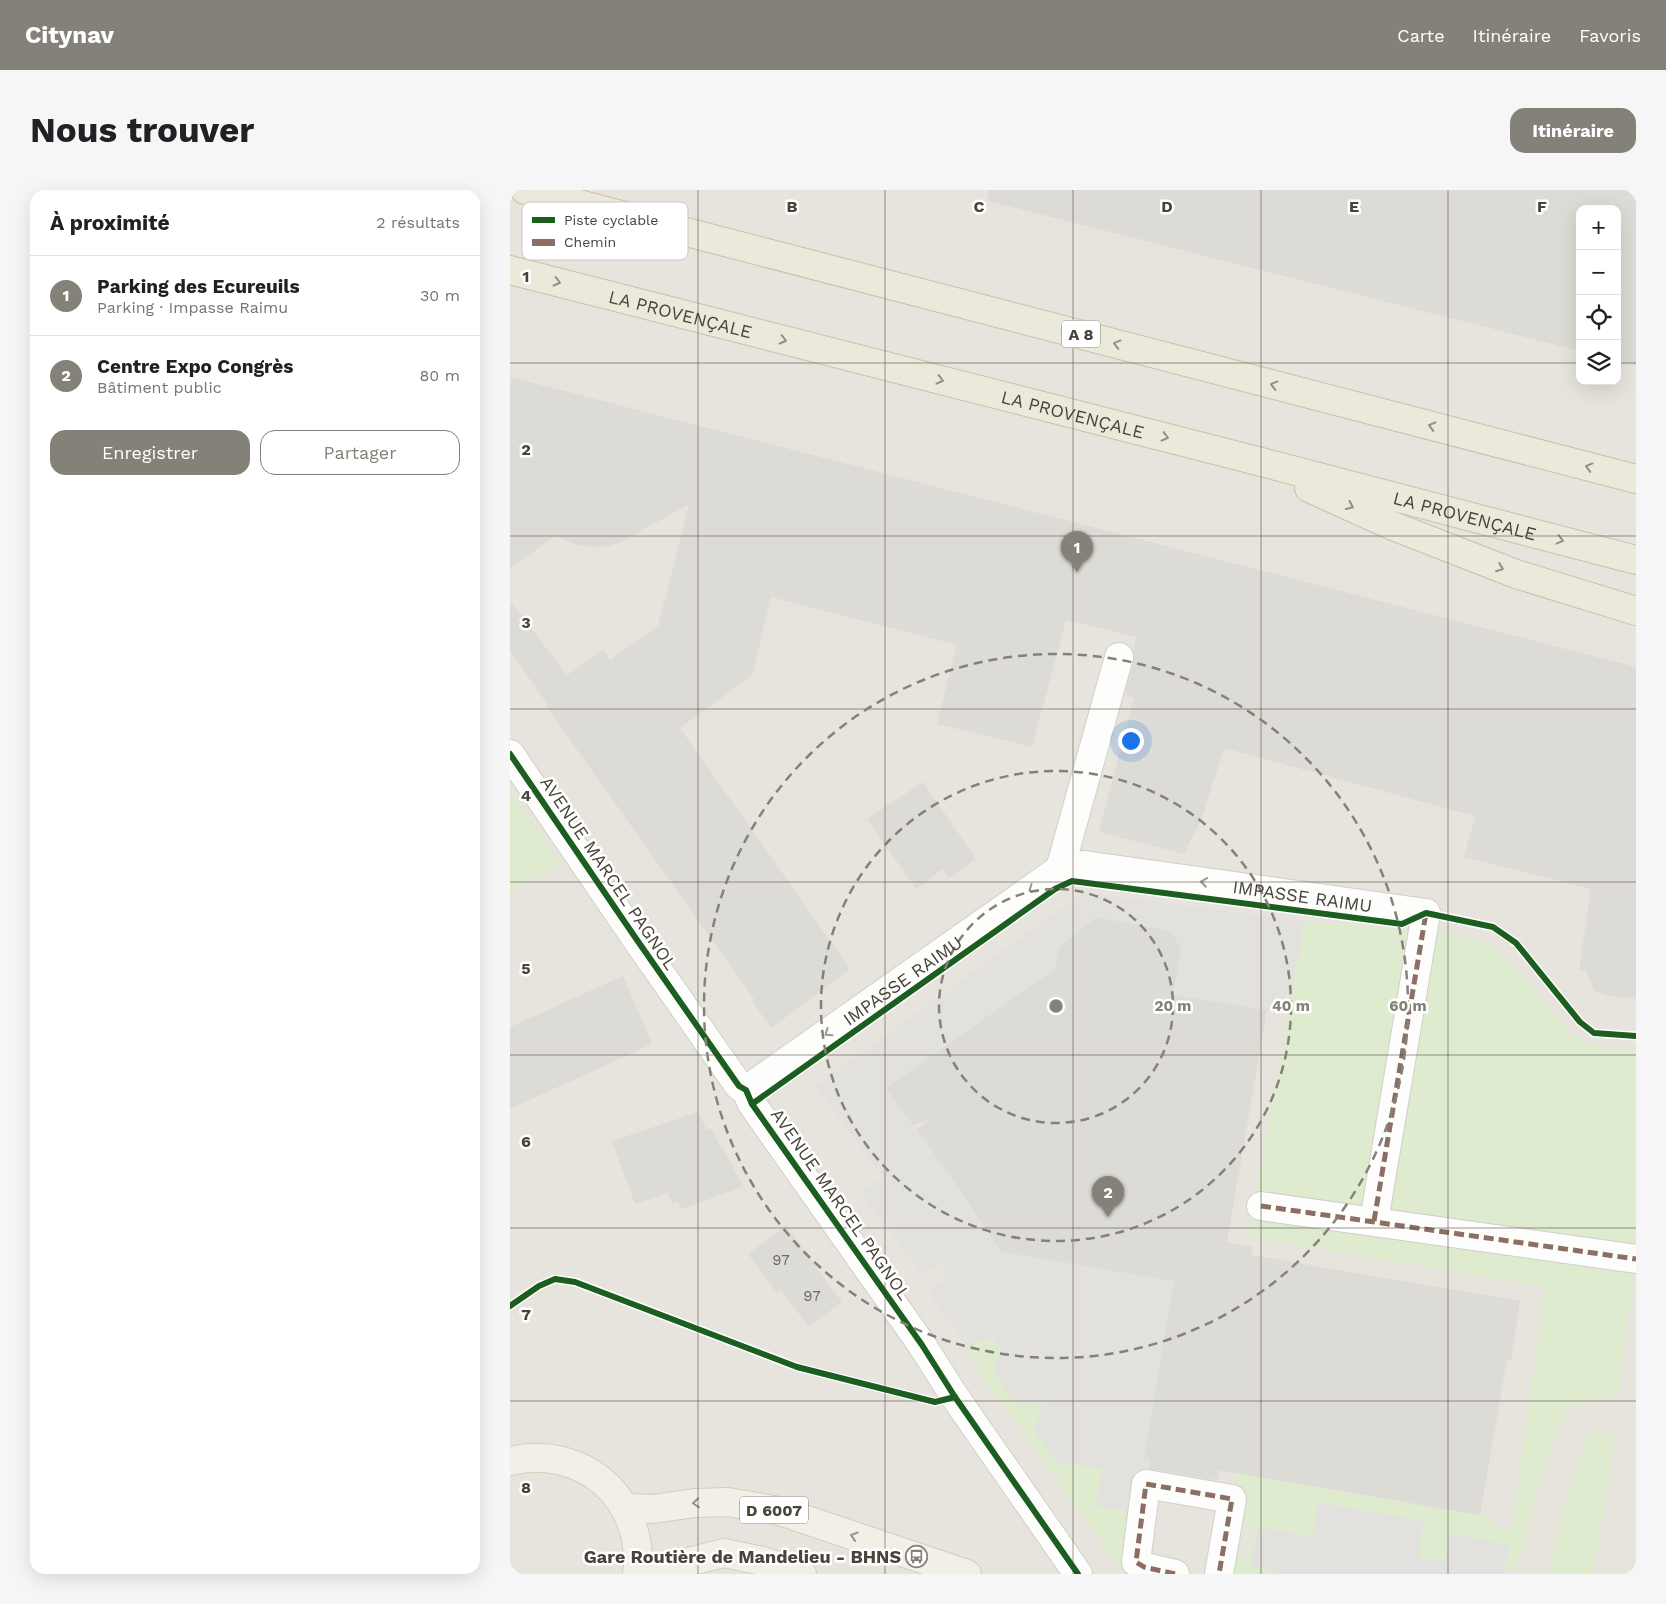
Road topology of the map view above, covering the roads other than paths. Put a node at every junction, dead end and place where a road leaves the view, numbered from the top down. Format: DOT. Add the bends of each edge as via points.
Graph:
graph roads {
  1 [pos="525,190"];
  2 [pos="571,202"];
  3 [pos="688,232"];
  4 [pos="510,270"];
  5 [pos="1242,457"];
  6 [pos="1636,479"];
  7 [pos="1636,560"];
  8 [pos="1636,611"];
  9 [pos="1119,657"];
  10 [pos="510,754"];
  11 [pos="1060,869"];
  12 [pos="746,1090"];
  13 [pos="1261,1206"];
  14 [pos="1374,1221"];
  15 [pos="1636,1259"];
  16 [pos="510,1461"];
  17 [pos="626,1508"];
  18 [pos="637,1574"];
  19 [pos="660,1574"];
  20 [pos="802,1574"];
  21 [pos="967,1574"];
  22 [pos="1078,1574"];
  23 [pos="1175,1574"];
  24 [pos="1219,1574"];
  2 -- 1 [label="highway, A 8, one-way"];
  6 -- 3 [label="highway, A 8, one-way"];
  4 -- 5 [label="highway, LA PROVENÇALE, one-way"];
  5 -- 7 [label="highway, LA PROVENÇALE, one-way"];
  5 -- 8 [label="highway, one-way" via="1393,526 1516,574"];
  9 -- 11 [label="street"];
  10 -- 12 [label="street, AVENUE MARCEL PAGNOL" via="673,993 739,1086"];
  11 -- 12 [label="street, IMPASSE RAIMU, one-way"];
  14 -- 11 [label="street, IMPASSE RAIMU, one-way" via="1426,914 1084,865"];
  12 -- 22 [label="street, AVENUE MARCEL PAGNOL" via="752,1104 922,1344 955,1398"];
  13 -- 14 [label="street"];
  14 -- 15 [label="street"];
  16 -- 17 [label="main road" via="526,1457 556,1458 583,1468 607,1485"];
  17 -- 18 [label="main road" via="635,1533 639,1559"];
  21 -- 17 [label="main road, D 6007, one-way" via="780,1511 728,1502 653,1509"];
  19 -- 20 [label="main road" via="684,1563 724,1553 764,1561"];
  23 -- 24 [label="street" via="1136,1562 1146,1484 1232,1499"];
}
